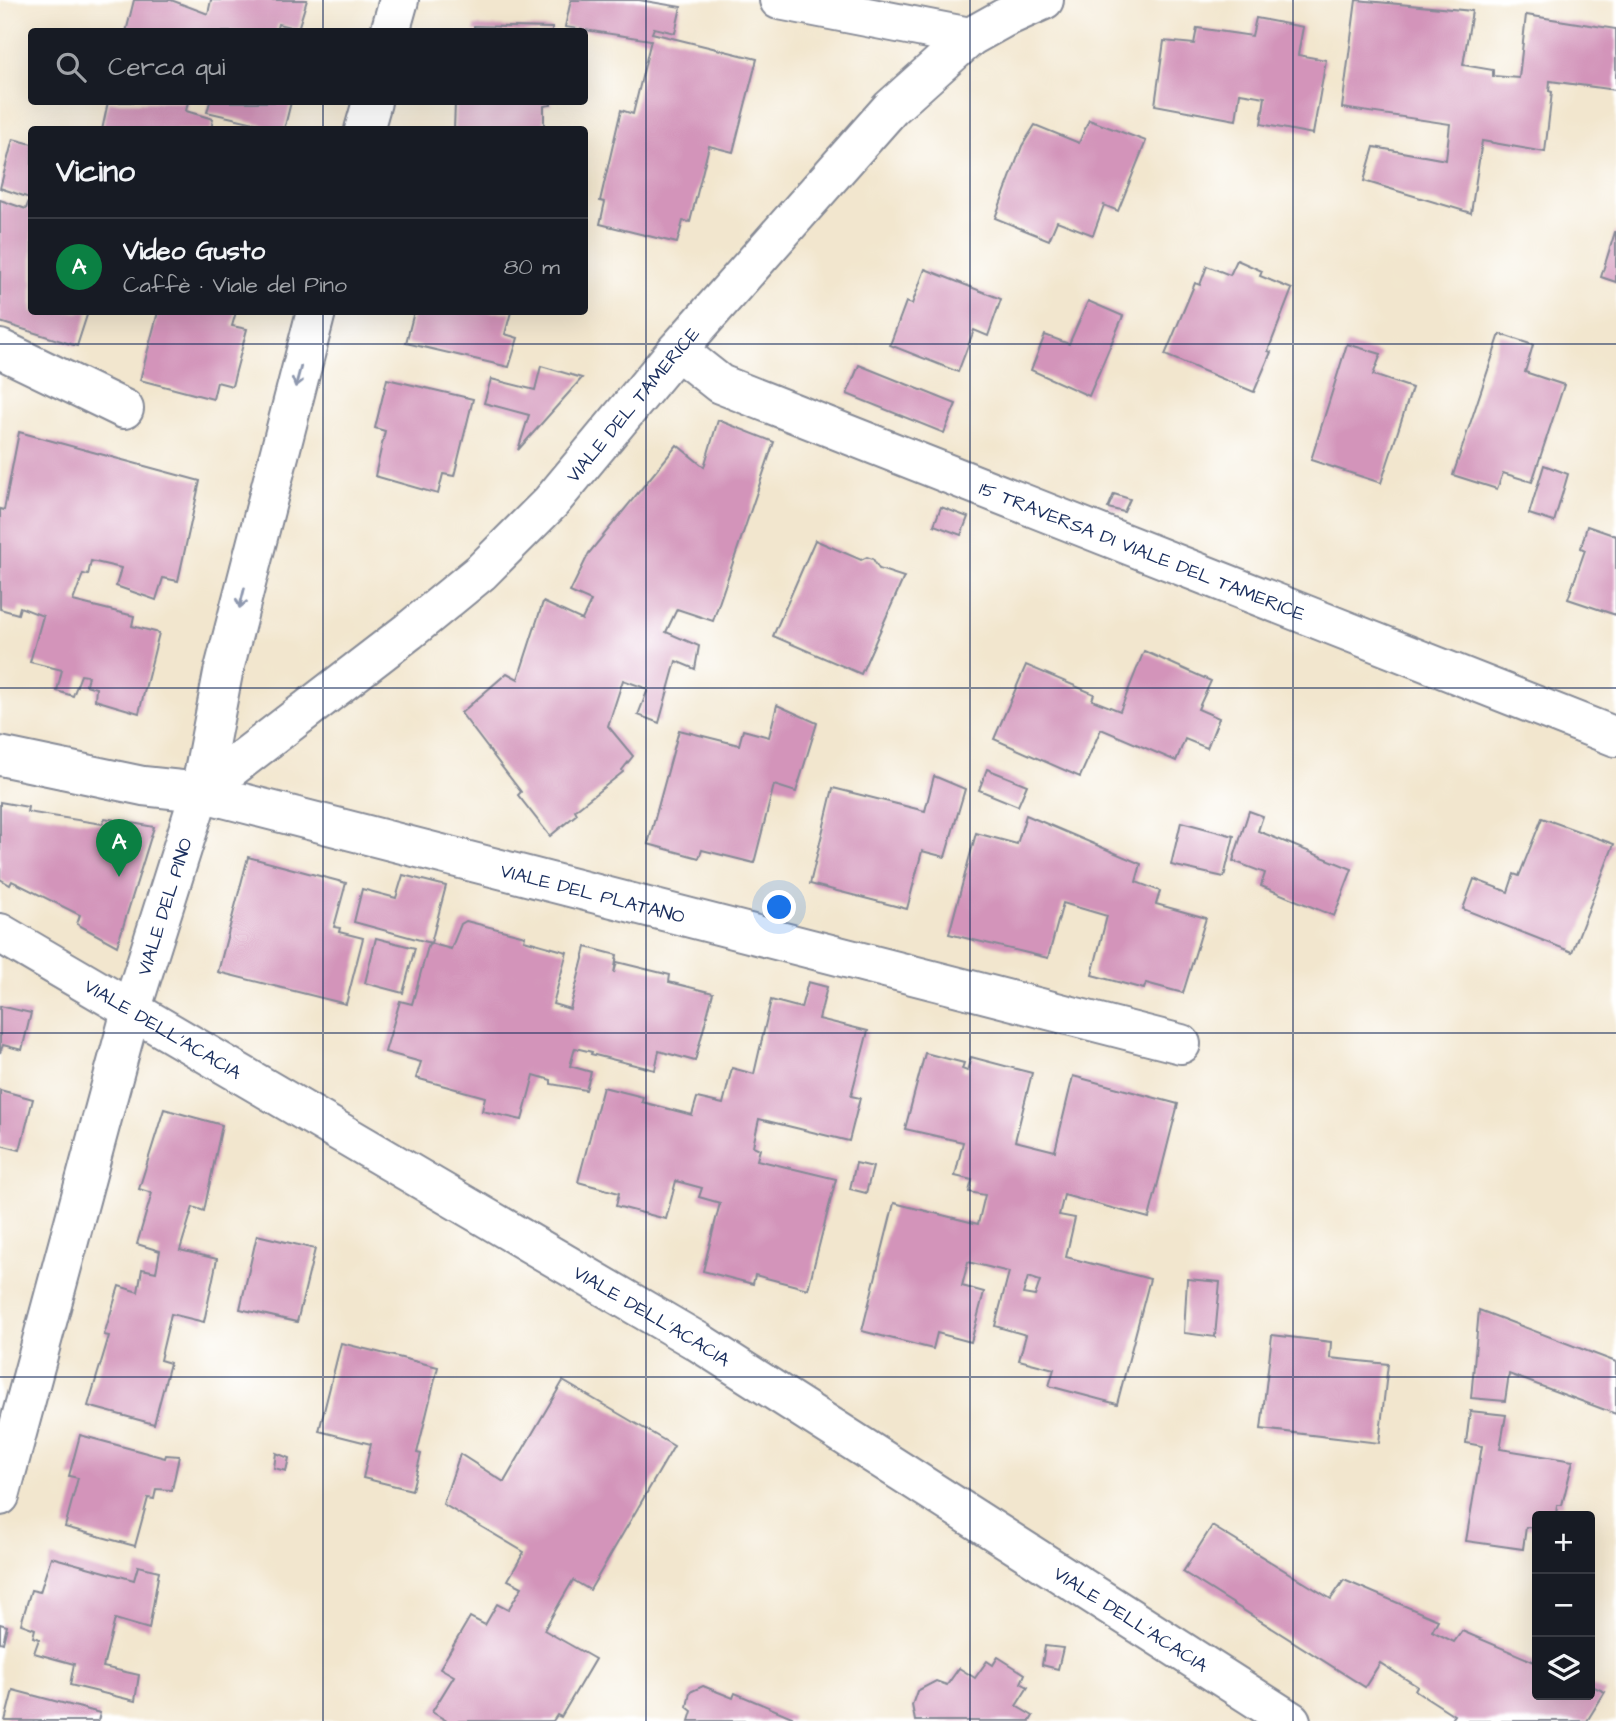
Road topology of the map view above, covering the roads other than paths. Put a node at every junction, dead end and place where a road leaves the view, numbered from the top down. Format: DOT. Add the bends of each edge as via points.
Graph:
graph roads {
  1 [pos="399,0"];
  2 [pos="779,0"];
  3 [pos="1044,0"];
  4 [pos="391,28"];
  5 [pos="970,37"];
  6 [pos="371,105"];
  7 [pos="365,126"];
  8 [pos="315,315"];
  9 [pos="0,349"];
  10 [pos="677,350"];
  11 [pos="124,409"];
  12 [pos="1616,737"];
  13 [pos="0,756"];
  14 [pos="200,793"];
  15 [pos="0,933"];
  16 [pos="131,1011"];
  17 [pos="1181,1044"];
  18 [pos="0,1496"];
  19 [pos="1291,1721"];
  1 -- 4 [label="street"];
  2 -- 5 [label="street"];
  3 -- 5 [label="street, VIALE DEL TAMERICE"];
  5 -- 10 [label="street, VIALE DEL TAMERICE" via="891,108"];
  6 -- 7 [label="street"];
  8 -- 14 [label="street, VIALE DEL PINO, one-way" via="223,673"];
  9 -- 11 [label="street"];
  10 -- 12 [label="street, 15 TRAVERSA DI VIALE DEL TAMERICE" via="720,384"];
  10 -- 14 [label="street, VIALE DEL TAMERICE" via="551,502 481,572"];
  13 -- 14 [label="street, VIALE DEL PLATANO"];
  14 -- 16 [label="street, VIALE DEL PINO"];
  14 -- 17 [label="street, VIALE DEL PLATANO"];
  15 -- 16 [label="street, VIALE DELL'ACACIA"];
  16 -- 18 [label="street, VIALE DEL PINO"];
  16 -- 19 [label="street, VIALE DELL'ACACIA" via="697,1341"];
}
